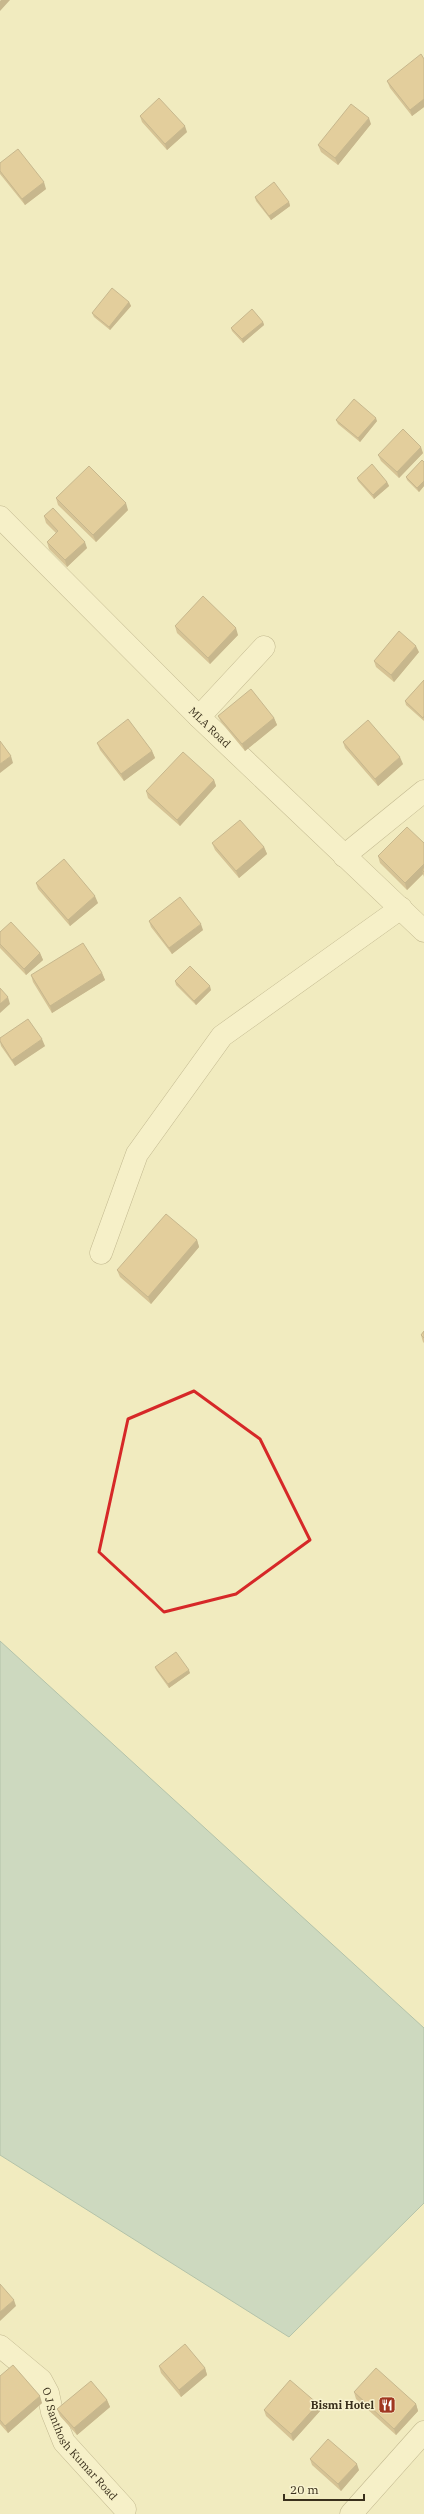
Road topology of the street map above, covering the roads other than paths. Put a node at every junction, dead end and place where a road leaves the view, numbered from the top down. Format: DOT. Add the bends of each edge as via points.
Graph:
graph roads {
  1 [pos="0,517"];
  2 [pos="264,647"];
  3 [pos="199,717"];
  4 [pos="424,791"];
  5 [pos="344,856"];
  6 [pos="401,908"];
  7 [pos="424,931"];
  8 [pos="101,1253"];
  9 [pos="0,2346"];
  10 [pos="424,2432"];
  11 [pos="125,2509"];
  12 [pos="351,2514"];
  1 -- 3 [label="street, MLA Road"];
  2 -- 3 [label="street"];
  3 -- 5 [label="street, MLA Road"];
  4 -- 5 [label="street"];
  5 -- 6 [label="street, MLA Road"];
  6 -- 7 [label="street, MLA Road"];
  6 -- 8 [label="street" via="222,1036 137,1154"];
  9 -- 11 [label="street, O J Santhosh Kumar Road" via="41,2380 48,2393 52,2412 64,2442"];
  10 -- 12 [label="street"];
}
